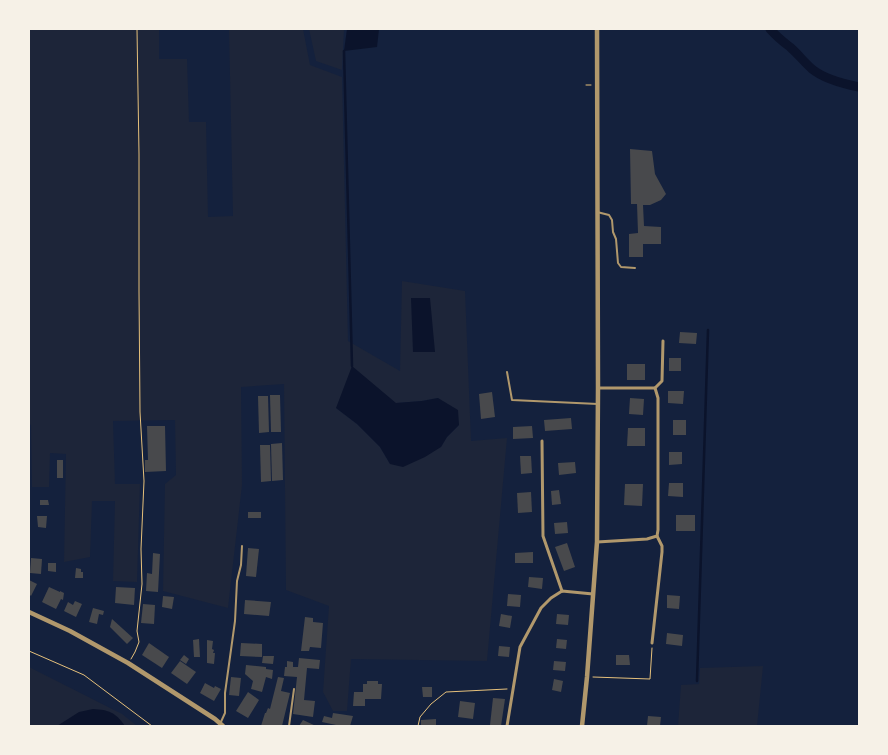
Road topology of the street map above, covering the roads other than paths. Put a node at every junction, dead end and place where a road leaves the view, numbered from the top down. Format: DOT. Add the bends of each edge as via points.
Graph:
graph roads {
  1 [pos="597,29"];
  2 [pos="597,212"];
  3 [pos="635,268"];
  4 [pos="663,341"];
  5 [pos="507,372"];
  6 [pos="598,388"];
  7 [pos="655,388"];
  8 [pos="598,404"];
  9 [pos="542,441"];
  10 [pos="657,536"];
  11 [pos="597,542"];
  12 [pos="242,546"];
  13 [pos="562,591"];
  14 [pos="594,594"];
  15 [pos="29,612"];
  16 [pos="652,643"];
  17 [pos="294,689"];
  18 [pos="222,725"];
  19 [pos="289,726"];
  20 [pos="507,726"];
  21 [pos="582,726"];
  1 -- 2 [label="street"];
  2 -- 3 [label="lane" via="609,215 612,220 618,263"];
  2 -- 6 [label="street"];
  4 -- 7 [label="street" via="662,380"];
  5 -- 8 [label="lane" via="512,400"];
  6 -- 7 [label="street"];
  6 -- 8 [label="street"];
  7 -- 10 [label="street" via="658,398"];
  8 -- 11 [label="street"];
  9 -- 13 [label="street" via="543,536"];
  10 -- 11 [label="street"];
  10 -- 16 [label="street" via="662,552"];
  11 -- 14 [label="street"];
  12 -- 18 [label="lane"];
  13 -- 14 [label="street"];
  13 -- 20 [label="street" via="541,608 520,647"];
  14 -- 21 [label="street"];
  15 -- 18 [label="street" via="128,663"];
  17 -- 19 [label="lane"];
}
